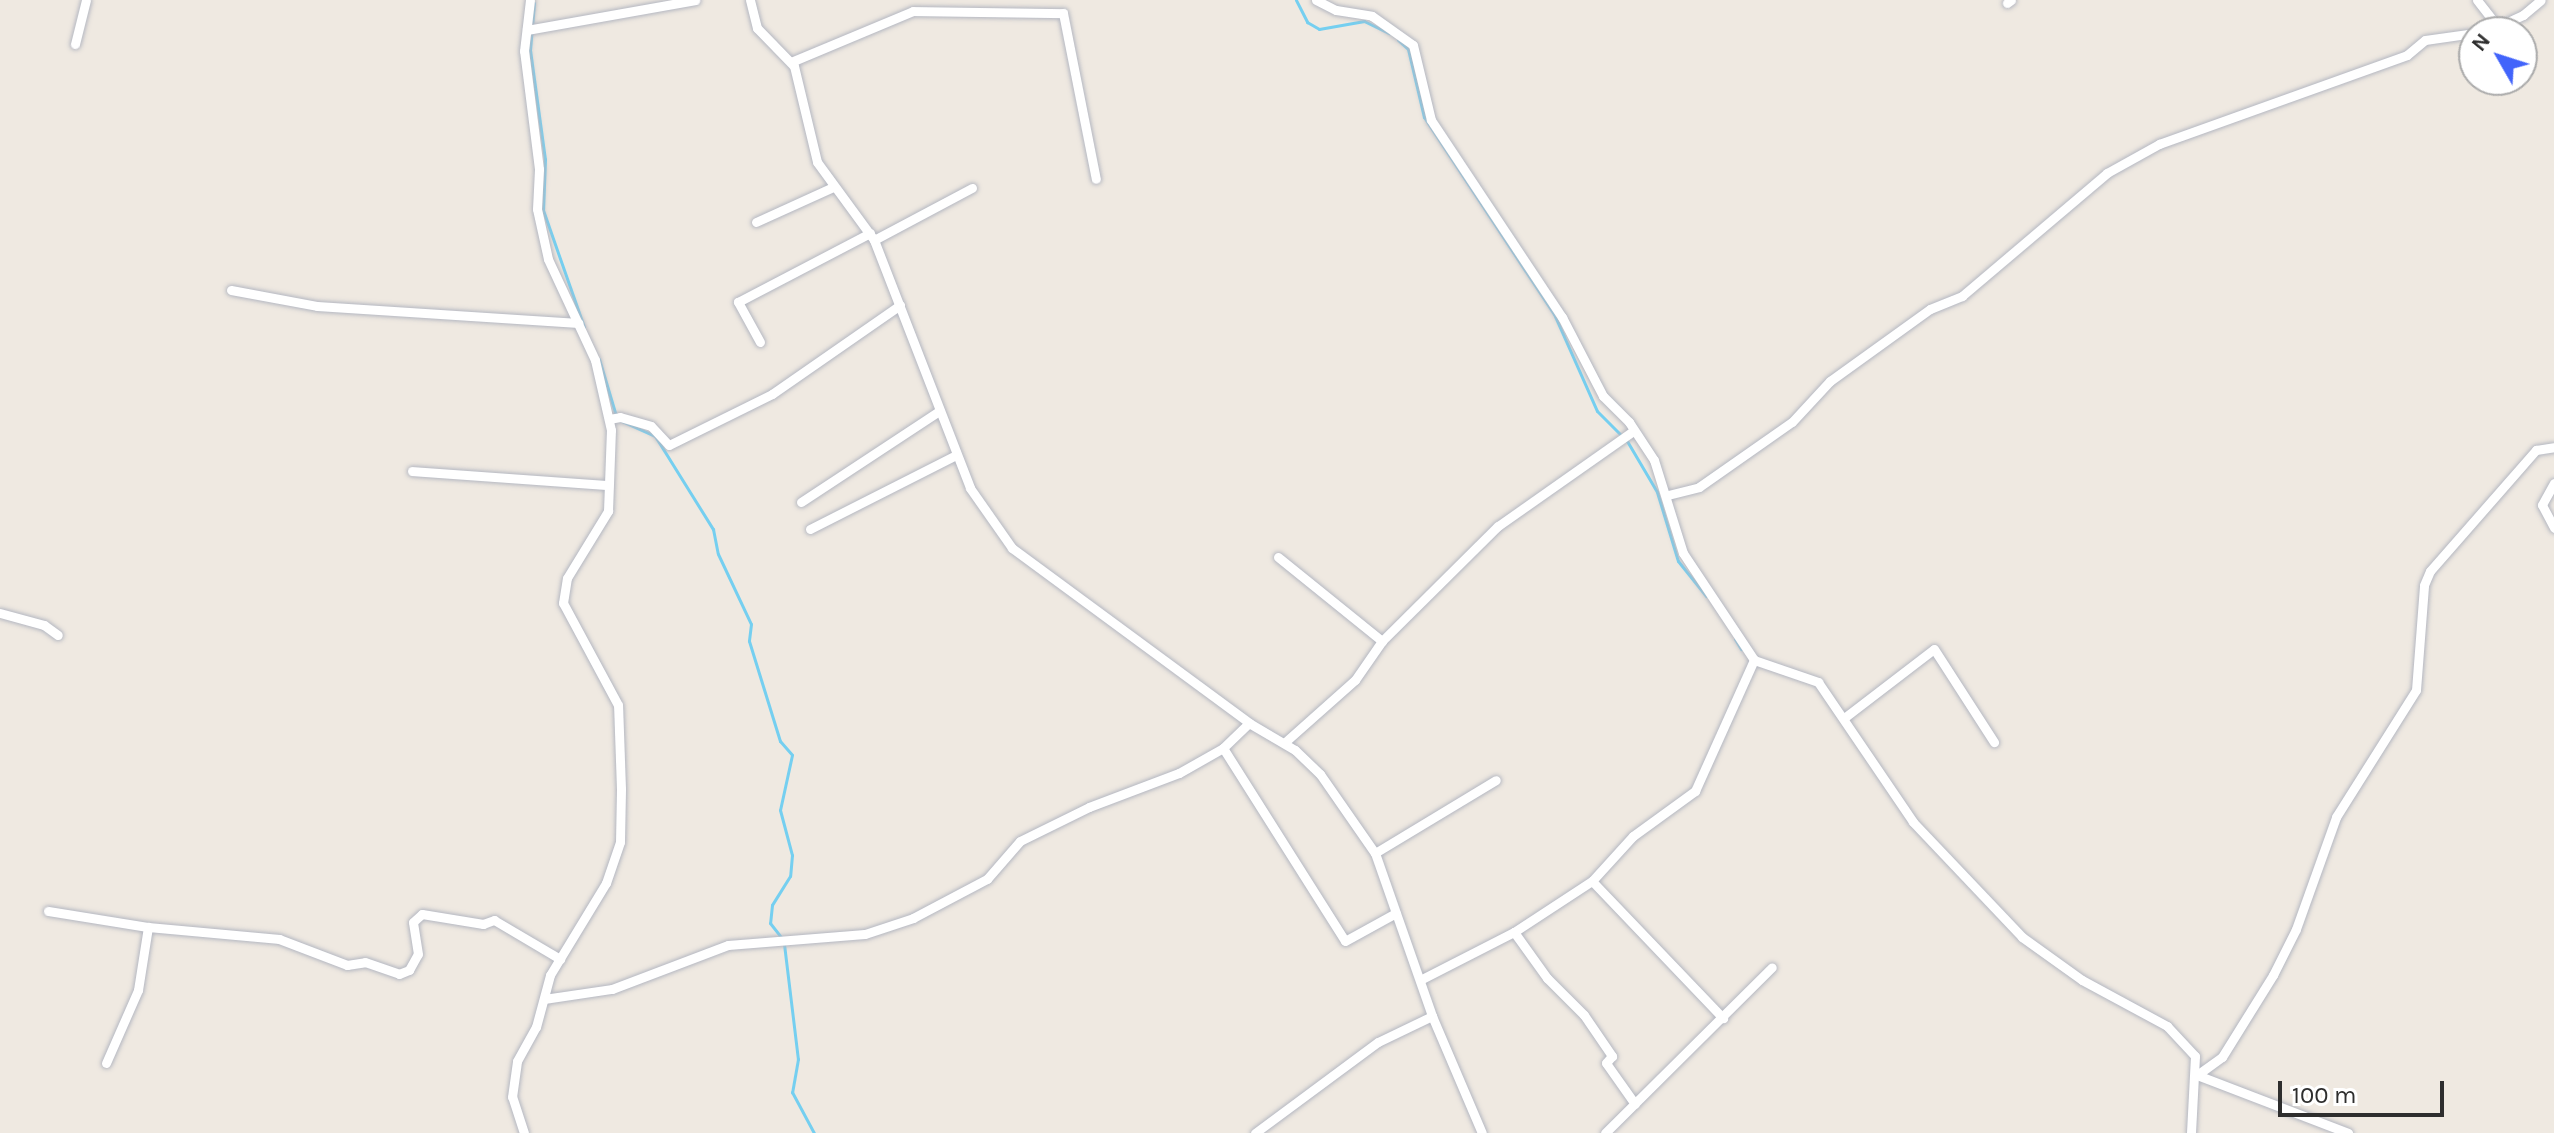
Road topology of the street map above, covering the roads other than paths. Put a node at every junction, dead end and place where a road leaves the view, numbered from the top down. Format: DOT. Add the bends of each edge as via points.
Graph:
graph roads {
  1 [pos="86,0"];
  2 [pos="530,0"];
  3 [pos="695,0"];
  4 [pos="750,0"];
  5 [pos="944,0"];
  6 [pos="1316,0"];
  7 [pos="2477,0"];
  8 [pos="2541,0"];
  9 [pos="947,11"];
  10 [pos="2490,16"];
  11 [pos="2517,16"];
  12 [pos="527,30"];
  13 [pos="2458,35"];
  14 [pos="75,44"];
  15 [pos="791,62"];
  16 [pos="1096,179"];
  17 [pos="833,187"];
  18 [pos="972,188"];
  19 [pos="756,222"];
  20 [pos="872,237"];
  21 [pos="231,290"];
  22 [pos="900,305"];
  23 [pos="578,323"];
  24 [pos="760,342"];
  25 [pos="939,411"];
  26 [pos="609,419"];
  27 [pos="1633,431"];
  28 [pos="2554,447"];
  29 [pos="954,456"];
  30 [pos="412,471"];
  31 [pos="2554,483"];
  32 [pos="609,485"];
  33 [pos="1668,495"];
  34 [pos="801,502"];
  35 [pos="2554,528"];
  36 [pos="810,529"];
  37 [pos="1278,557"];
  38 [pos="0,613"];
  39 [pos="58,635"];
  40 [pos="1382,641"];
  41 [pos="1754,660"];
  42 [pos="1844,718"];
  43 [pos="1249,723"];
  44 [pos="1994,742"];
  45 [pos="1284,743"];
  46 [pos="1223,748"];
  47 [pos="1496,780"];
  48 [pos="1375,853"];
  49 [pos="1592,881"];
  50 [pos="48,911"];
  51 [pos="1396,913"];
  52 [pos="148,927"];
  53 [pos="1514,932"];
  54 [pos="560,959"];
  55 [pos="1772,967"];
  56 [pos="1420,980"];
  57 [pos="544,999"];
  58 [pos="1432,1016"];
  59 [pos="1723,1018"];
  60 [pos="106,1063"];
  61 [pos="2197,1075"];
  62 [pos="1635,1104"];
  63 [pos="524,1133"];
  64 [pos="1255,1133"];
  65 [pos="1482,1133"];
  66 [pos="1605,1133"];
  67 [pos="2191,1133"];
  68 [pos="2348,1133"];
  1 -- 14 [label="street"];
  2 -- 12 [label="street"];
  3 -- 12 [label="street"];
  4 -- 15 [label="street" via="757,28"];
  5 -- 9 [label="street"];
  6 -- 27 [label="street" via="1336,10 1372,16 1413,45 1431,120 1562,317 1603,396"];
  7 -- 10 [label="street"];
  8 -- 11 [label="street"];
  9 -- 15 [label="street" via="913,11"];
  9 -- 16 [label="street" via="1063,13"];
  12 -- 23 [label="street" via="524,51 539,169 537,209 548,259"];
  13 -- 33 [label="street" via="2425,40 2407,55 2159,144 2107,173 1962,296 1930,309 1830,381 1792,422 1699,487"];
  15 -- 17 [label="street" via="817,162"];
  17 -- 19 [label="street"];
  17 -- 20 [label="street"];
  18 -- 20 [label="street"];
  20 -- 22 [label="street"];
  20 -- 24 [label="street" via="738,302"];
  21 -- 23 [label="street" via="317,306"];
  22 -- 25 [label="street"];
  22 -- 26 [label="street" via="772,394 669,445 651,426"];
  23 -- 26 [label="street" via="595,360"];
  25 -- 29 [label="street"];
  25 -- 34 [label="street"];
  26 -- 32 [label="street"];
  27 -- 33 [label="street" via="1654,460"];
  27 -- 40 [label="street" via="1498,526"];
  28 -- 61 [label="street" via="2536,450 2430,571 2416,690 2336,817 2296,929 2273,975 2222,1057"];
  29 -- 36 [label="street"];
  29 -- 43 [label="street" via="1012,548"];
  30 -- 32 [label="street"];
  31 -- 35 [label="street" via="2542,505"];
  32 -- 54 [label="street" via="608,511 567,578 563,603 618,705 620,842 606,883"];
  33 -- 41 [label="street" via="1683,553"];
  37 -- 40 [label="street"];
  38 -- 39 [label="street" via="44,625"];
  40 -- 45 [label="street" via="1355,680"];
  41 -- 42 [label="street" via="1818,682"];
  41 -- 49 [label="street" via="1695,791 1633,836"];
  42 -- 44 [label="street" via="1934,649"];
  42 -- 61 [label="street" via="1945,862 2048,959 2167,1026 2195,1056"];
  43 -- 45 [label="street"];
  43 -- 46 [label="street"];
  45 -- 48 [label="street" via="1320,774"];
  46 -- 51 [label="street" via="1345,941"];
  46 -- 57 [label="street" via="1179,773 1089,807 1020,841 987,879 913,918 865,934 728,945 612,989"];
  47 -- 48 [label="street"];
  48 -- 51 [label="street"];
  49 -- 53 [label="street"];
  49 -- 59 [label="street"];
  50 -- 52 [label="street"];
  51 -- 56 [label="street"];
  52 -- 54 [label="street" via="279,939 347,965 365,962 399,974 409,970 418,954 413,922 422,914 483,924 494,920"];
  52 -- 60 [label="street" via="138,990"];
  53 -- 56 [label="street"];
  53 -- 62 [label="street" via="1547,978 1584,1015 1612,1056 1606,1063"];
  54 -- 57 [label="street"];
  55 -- 59 [label="street"];
  56 -- 58 [label="street"];
  57 -- 63 [label="street" via="517,1061 512,1097"];
  58 -- 64 [label="street" via="1378,1042"];
  58 -- 65 [label="street"];
  59 -- 62 [label="street"];
  61 -- 67 [label="street"];
  61 -- 68 [label="street"];
  62 -- 66 [label="street"];
}
